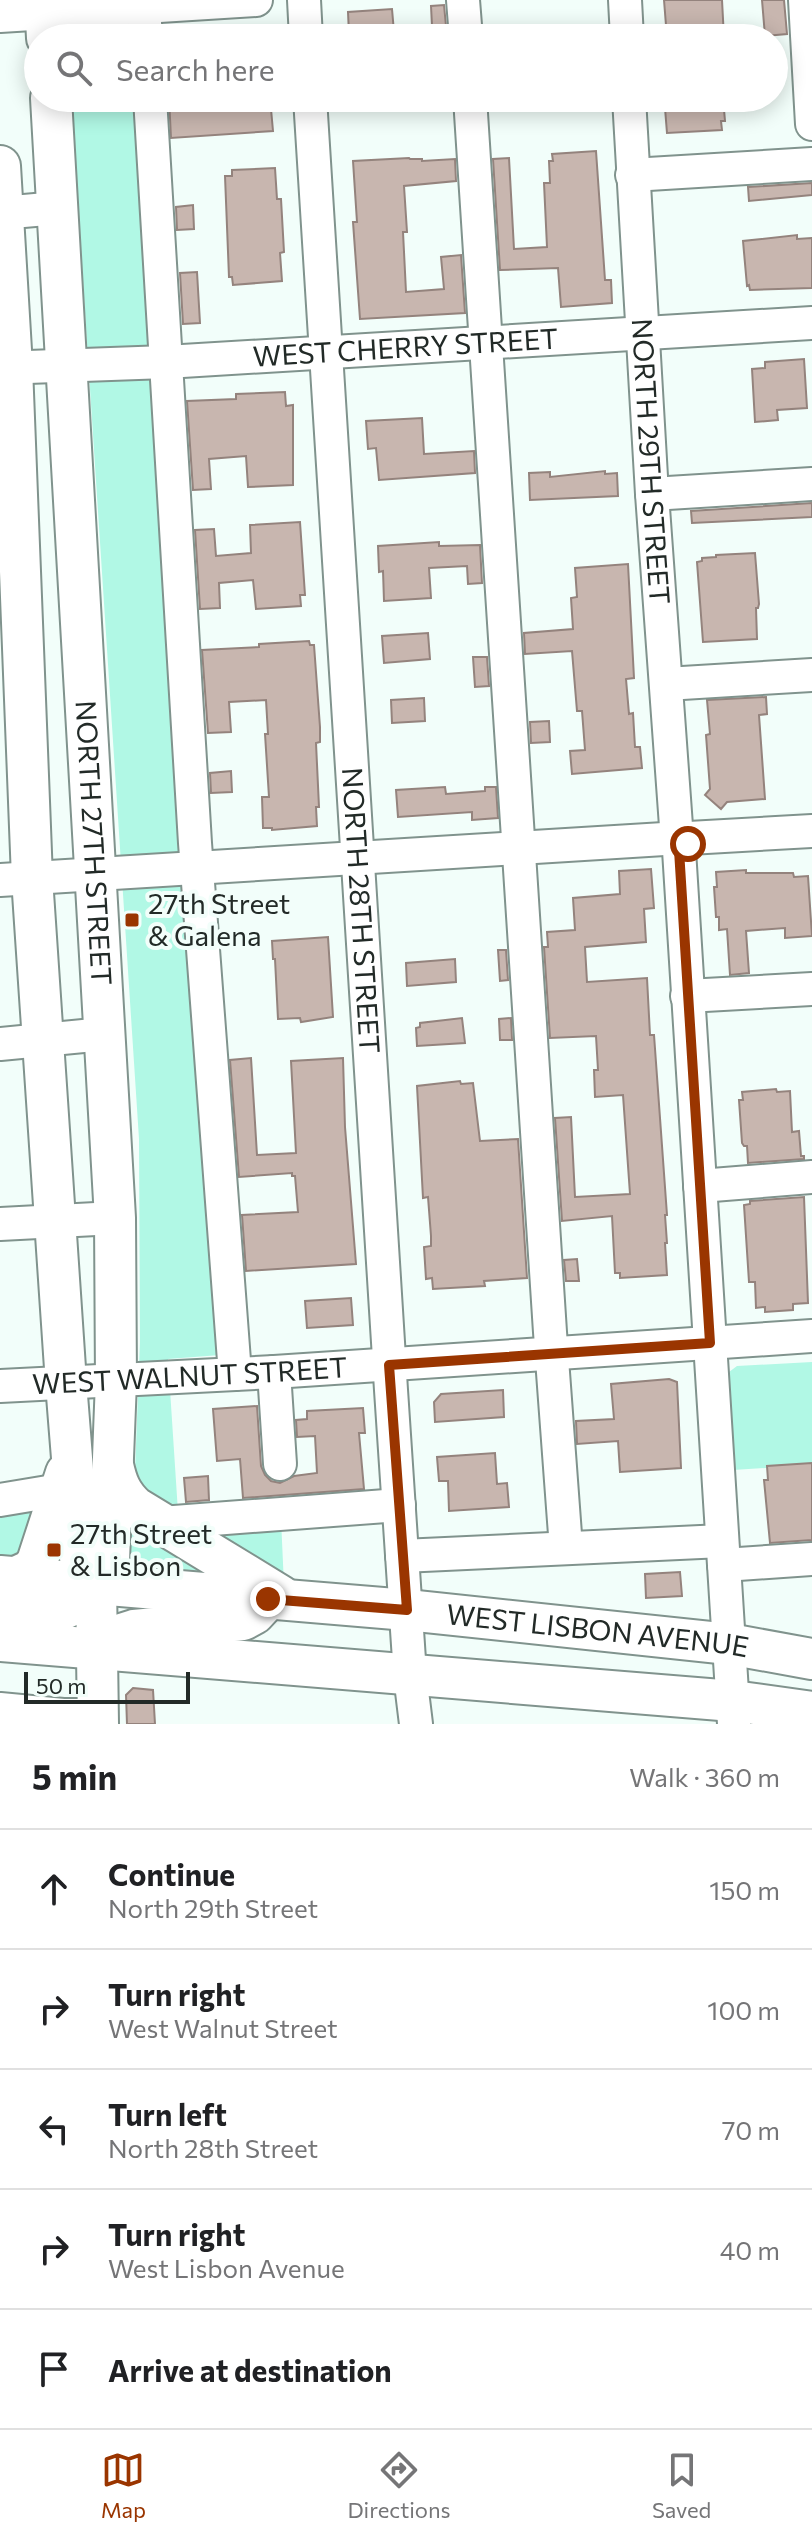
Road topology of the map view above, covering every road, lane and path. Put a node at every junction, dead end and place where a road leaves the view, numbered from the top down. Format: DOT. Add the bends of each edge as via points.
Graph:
graph roads {
  1 [pos="256,0"];
  2 [pos="304,0"];
  3 [pos="463,0"];
  4 [pos="625,0"];
  5 [pos="805,0"];
  6 [pos="45,11"];
  7 [pos="0,16"];
  8 [pos="145,23"];
  9 [pos="305,24"];
  10 [pos="465,24"];
  11 [pos="626,24"];
  12 [pos="52,112"];
  13 [pos="151,112"];
  14 [pos="311,112"];
  15 [pos="471,112"];
  16 [pos="630,112"];
  17 [pos="812,124"];
  18 [pos="812,164"];
  19 [pos="0,166"];
  20 [pos="632,175"];
  21 [pos="58,208"];
  22 [pos="2,213"];
  23 [pos="812,323"];
  24 [pos="643,335"];
  25 [pos="487,343"];
  26 [pos="325,352"];
  27 [pos="166,362"];
  28 [pos="68,367"];
  29 [pos="6,368"];
  30 [pos="812,484"];
  31 [pos="652,494"];
  32 [pos="812,675"];
  33 [pos="666,684"];
  34 [pos="812,831"];
  35 [pos="677,838"];
  36 [pos="519,847"];
  37 [pos="357,858"];
  38 [pos="197,868"];
  39 [pos="95,874"];
  40 [pos="16,879"];
  41 [pos="812,989"];
  42 [pos="687,996"];
  43 [pos="104,1034"];
  44 [pos="43,1040"];
  45 [pos="0,1044"];
  46 [pos="812,1177"];
  47 [pos="700,1186"];
  48 [pos="115,1218"];
  49 [pos="55,1220"];
  50 [pos="0,1224"];
  51 [pos="812,1336"];
  52 [pos="710,1343"];
  53 [pos="552,1355"];
  54 [pos="389,1365"];
  55 [pos="274,1372"];
  56 [pos="235,1374"];
  57 [pos="116,1381"];
  58 [pos="66,1383"];
  59 [pos="0,1386"];
  60 [pos="112,1458"];
  61 [pos="280,1464"];
  62 [pos="66,1472"];
  63 [pos="0,1500"];
  64 [pos="399,1505"];
  65 [pos="161,1523"];
  66 [pos="566,1548"];
  67 [pos="723,1553"];
  68 [pos="402,1556"];
  69 [pos="812,1559"];
  70 [pos="8,1577"];
  71 [pos="96,1584"];
  72 [pos="278,1600"];
  73 [pos="407,1610"];
  74 [pos="0,1615"];
  75 [pos="0,1641"];
  76 [pos="729,1644"];
  77 [pos="96,1650"];
  78 [pos="812,1659"];
  79 [pos="410,1675"];
  80 [pos="812,1712"];
  81 [pos="734,1713"];
  82 [pos="18,1715"];
  83 [pos="98,1720"];
  84 [pos="416,1724"];
  1 -- 8 [label="street"];
  2 -- 9 [label="street"];
  3 -- 10 [label="street"];
  4 -- 11 [label="street"];
  5 -- 17 [label="street"];
  6 -- 7 [label="street"];
  6 -- 8 [label="street"];
  12 -- 21 [label="main road, NORTH 27TH STREET"];
  13 -- 27 [label="street"];
  14 -- 26 [label="street, NORTH 28TH STREET"];
  15 -- 25 [label="street"];
  16 -- 20 [label="street, NORTH 29TH STREET"];
  18 -- 20 [label="street"];
  19 -- 22 [label="main road, NORTH 27TH STREET"];
  20 -- 24 [label="street, NORTH 29TH STREET"];
  21 -- 22 [label="street"];
  21 -- 28 [label="main road, NORTH 27TH STREET"];
  22 -- 29 [label="main road, NORTH 27TH STREET"];
  23 -- 24 [label="street, WEST CHERRY STREET"];
  24 -- 25 [label="street, WEST CHERRY STREET"];
  24 -- 31 [label="street, NORTH 29TH STREET"];
  25 -- 26 [label="street, WEST CHERRY STREET"];
  25 -- 36 [label="street"];
  26 -- 27 [label="street, WEST CHERRY STREET"];
  26 -- 37 [label="street, NORTH 28TH STREET"];
  27 -- 28 [label="street, WEST CHERRY STREET"];
  27 -- 38 [label="street"];
  28 -- 29 [label="street, WEST CHERRY STREET"];
  28 -- 39 [label="main road, NORTH 27TH STREET"];
  29 -- 40 [label="main road, NORTH 27TH STREET"];
  30 -- 31 [label="street"];
  31 -- 33 [label="street, NORTH 29TH STREET"];
  32 -- 33 [label="street"];
  33 -- 35 [label="street, NORTH 29TH STREET"];
  34 -- 35 [label="street"];
  35 -- 36 [label="street"];
  35 -- 42 [label="street, NORTH 29TH STREET"];
  36 -- 37 [label="street"];
  36 -- 53 [label="street"];
  37 -- 38 [label="street"];
  37 -- 54 [label="street, NORTH 28TH STREET"];
  38 -- 39 [label="street"];
  38 -- 56 [label="street"];
  39 -- 40 [label="street"];
  39 -- 43 [label="main road, NORTH 27TH STREET"];
  40 -- 44 [label="main road, NORTH 27TH STREET"];
  41 -- 42 [label="street"];
  42 -- 47 [label="street, NORTH 29TH STREET"];
  43 -- 44 [label="street"];
  43 -- 48 [label="main road, NORTH 27TH STREET"];
  44 -- 45 [label="street"];
  44 -- 49 [label="main road, NORTH 27TH STREET"];
  46 -- 47 [label="street"];
  47 -- 52 [label="street, NORTH 29TH STREET"];
  48 -- 49 [label="street"];
  48 -- 57 [label="main road, NORTH 27TH STREET"];
  49 -- 50 [label="street"];
  49 -- 58 [label="main road, NORTH 27TH STREET"];
  51 -- 52 [label="street, WEST WALNUT STREET"];
  52 -- 53 [label="street, WEST WALNUT STREET"];
  52 -- 67 [label="street, NORTH 29TH STREET"];
  53 -- 54 [label="street, WEST WALNUT STREET"];
  53 -- 66 [label="street"];
  54 -- 55 [label="street, WEST WALNUT STREET"];
  54 -- 64 [label="street, NORTH 28TH STREET"];
  55 -- 56 [label="street, WEST WALNUT STREET"];
  55 -- 61 [label="street"];
  56 -- 57 [label="street, WEST WALNUT STREET"];
  57 -- 58 [label="street, WEST WALNUT STREET"];
  57 -- 60 [label="main road, NORTH 27TH STREET"];
  58 -- 59 [label="street, WEST WALNUT STREET"];
  58 -- 62 [label="main road, NORTH 27TH STREET"];
  60 -- 65 [label="main road" via="124,1497"];
  60 -- 71 [label="main road, NORTH 27TH STREET" via="109,1560"];
  62 -- 63 [label="street"];
  62 -- 70 [label="main road" via="37,1562 31,1570"];
  62 -- 71 [label="main road, NORTH 27TH STREET" via="80,1558"];
  64 -- 65 [label="street"];
  64 -- 68 [label="street, NORTH 28TH STREET"];
  65 -- 72 [label="main road"];
  66 -- 67 [label="street"];
  66 -- 68 [label="street"];
  67 -- 69 [label="street"];
  67 -- 76 [label="street, NORTH 29TH STREET"];
  68 -- 73 [label="street, NORTH 28TH STREET"];
  70 -- 71 [label="main road, WEST LISBON AVENUE"];
  71 -- 72 [label="main road, WEST LISBON AVENUE"];
  71 -- 74 [label="main road" via="69,1609"];
  71 -- 77 [label="main road, NORTH 27TH STREET"];
  72 -- 73 [label="main road, WEST LISBON AVENUE"];
  72 -- 77 [label="main road" via="243,1620 120,1633"];
  73 -- 76 [label="main road, WEST LISBON AVENUE"];
  73 -- 79 [label="street, NORTH 28TH STREET"];
  75 -- 77 [label="main road, WEST LISBON AVENUE"];
  76 -- 78 [label="main road, WEST LISBON AVENUE"];
  76 -- 81 [label="street, NORTH 29TH STREET"];
  77 -- 79 [label="main road, WEST LISBON AVENUE"];
  77 -- 83 [label="main road, NORTH 27TH STREET"];
  79 -- 81 [label="main road, WEST LISBON AVENUE"];
  79 -- 84 [label="street, NORTH 28TH STREET"];
  80 -- 81 [label="main road, WEST LISBON AVENUE"];
  82 -- 83 [label="street"];
}
